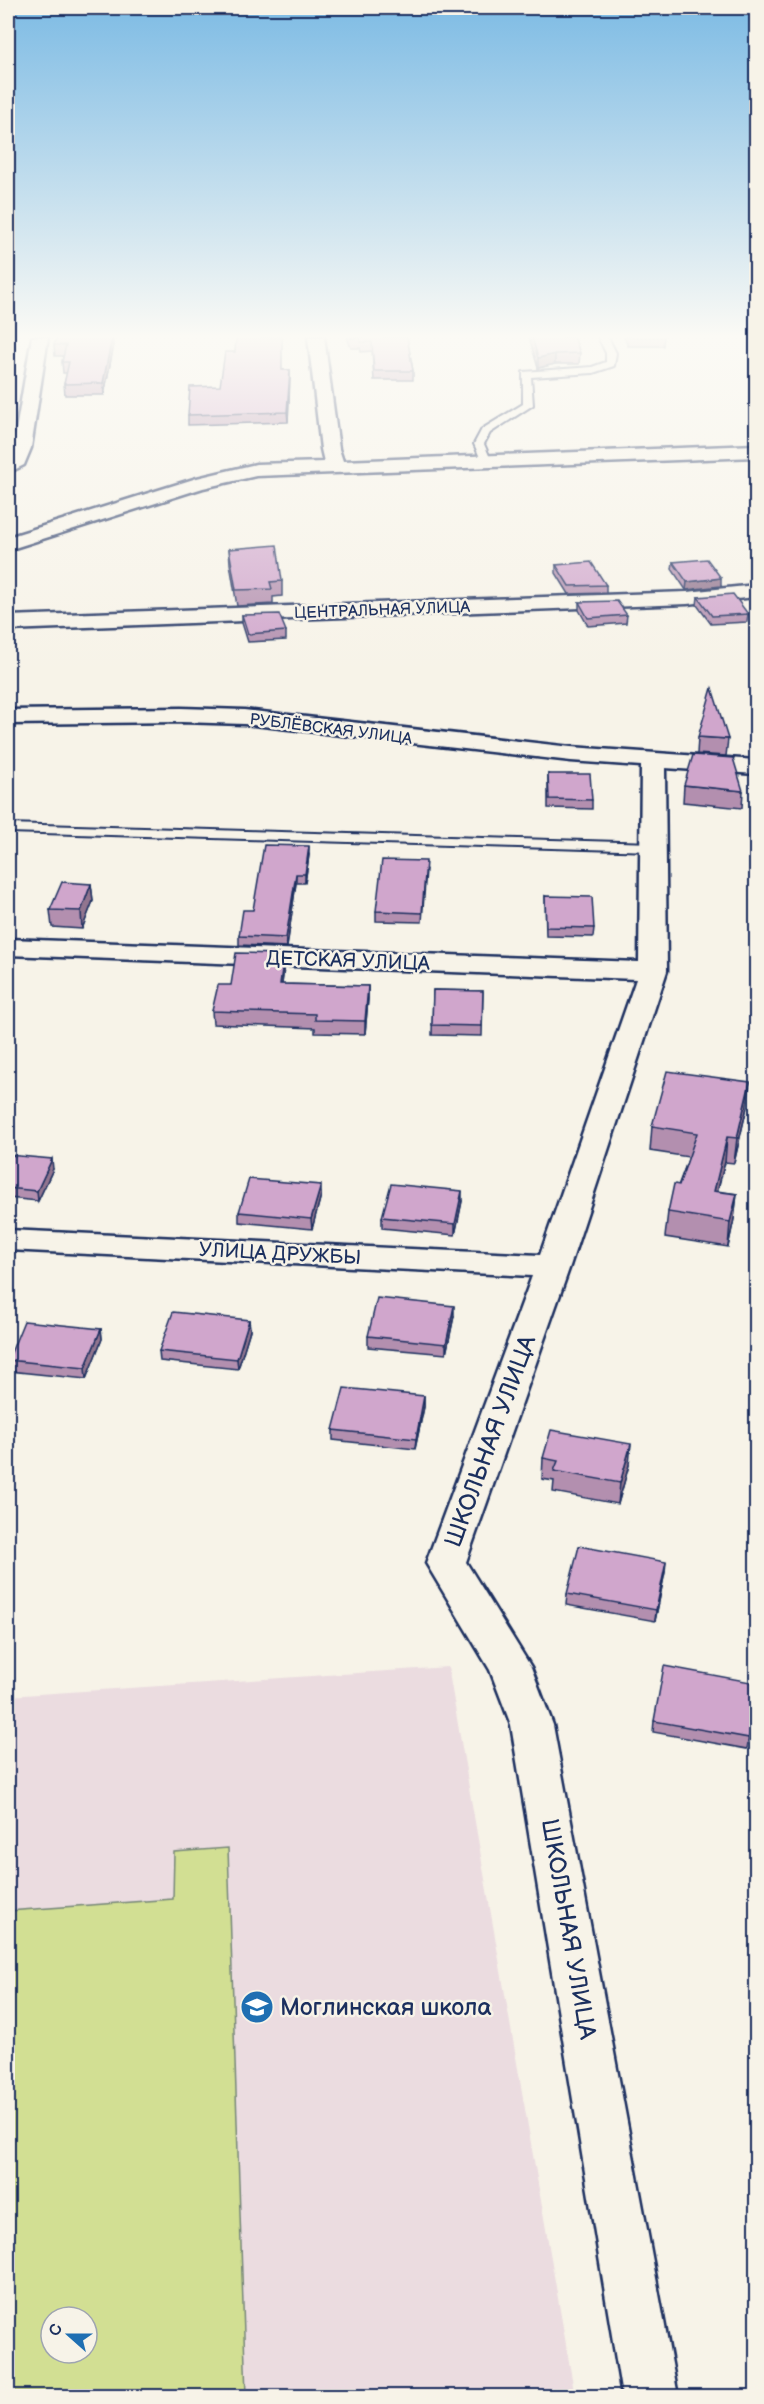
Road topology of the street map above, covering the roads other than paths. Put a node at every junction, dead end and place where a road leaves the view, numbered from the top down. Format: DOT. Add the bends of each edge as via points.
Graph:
graph roads {
  1 [pos="22,449"];
  2 [pos="330,449"];
  3 [pos="482,449"];
  4 [pos="756,451"];
  5 [pos="486,460"];
  6 [pos="335,466"];
  7 [pos="8,467"];
  8 [pos="8,544"];
  9 [pos="756,591"];
  10 [pos="8,623"];
  11 [pos="8,717"];
  12 [pos="653,760"];
  13 [pos="756,767"];
  14 [pos="8,828"];
  15 [pos="653,847"];
  16 [pos="8,947"];
  17 [pos="653,971"];
  18 [pos="8,1240"];
  19 [pos="554,1266"];
  20 [pos="650,2397"];
  1 -- 7 [label="street" via="17,461"];
  2 -- 6 [label="street"];
  3 -- 5 [label="lane"];
  4 -- 5 [label="street"];
  5 -- 6 [label="street"];
  6 -- 8 [label="street" via="256,470 207,481"];
  9 -- 10 [label="street, ЦЕНТРАЛЬНАЯ УЛИЦА" via="687,598"];
  11 -- 12 [label="street, РУБЛЁВСКАЯ УЛИЦА" via="244,717"];
  12 -- 13 [label="street, РУБЛЁВСКАЯ УЛИЦА"];
  12 -- 15 [label="street, ШКОЛЬНАЯ УЛИЦА"];
  14 -- 15 [label="lane"];
  15 -- 17 [label="street, ШКОЛЬНАЯ УЛИЦА"];
  16 -- 17 [label="street, ДЕТСКАЯ УЛИЦА"];
  17 -- 19 [label="street, ШКОЛЬНАЯ УЛИЦА"];
  18 -- 19 [label="street, УЛИЦА ДРУЖБЫ"];
  19 -- 20 [label="street, ШКОЛЬНАЯ УЛИЦА" via="446,1563 510,1667 532,1725"];
}
